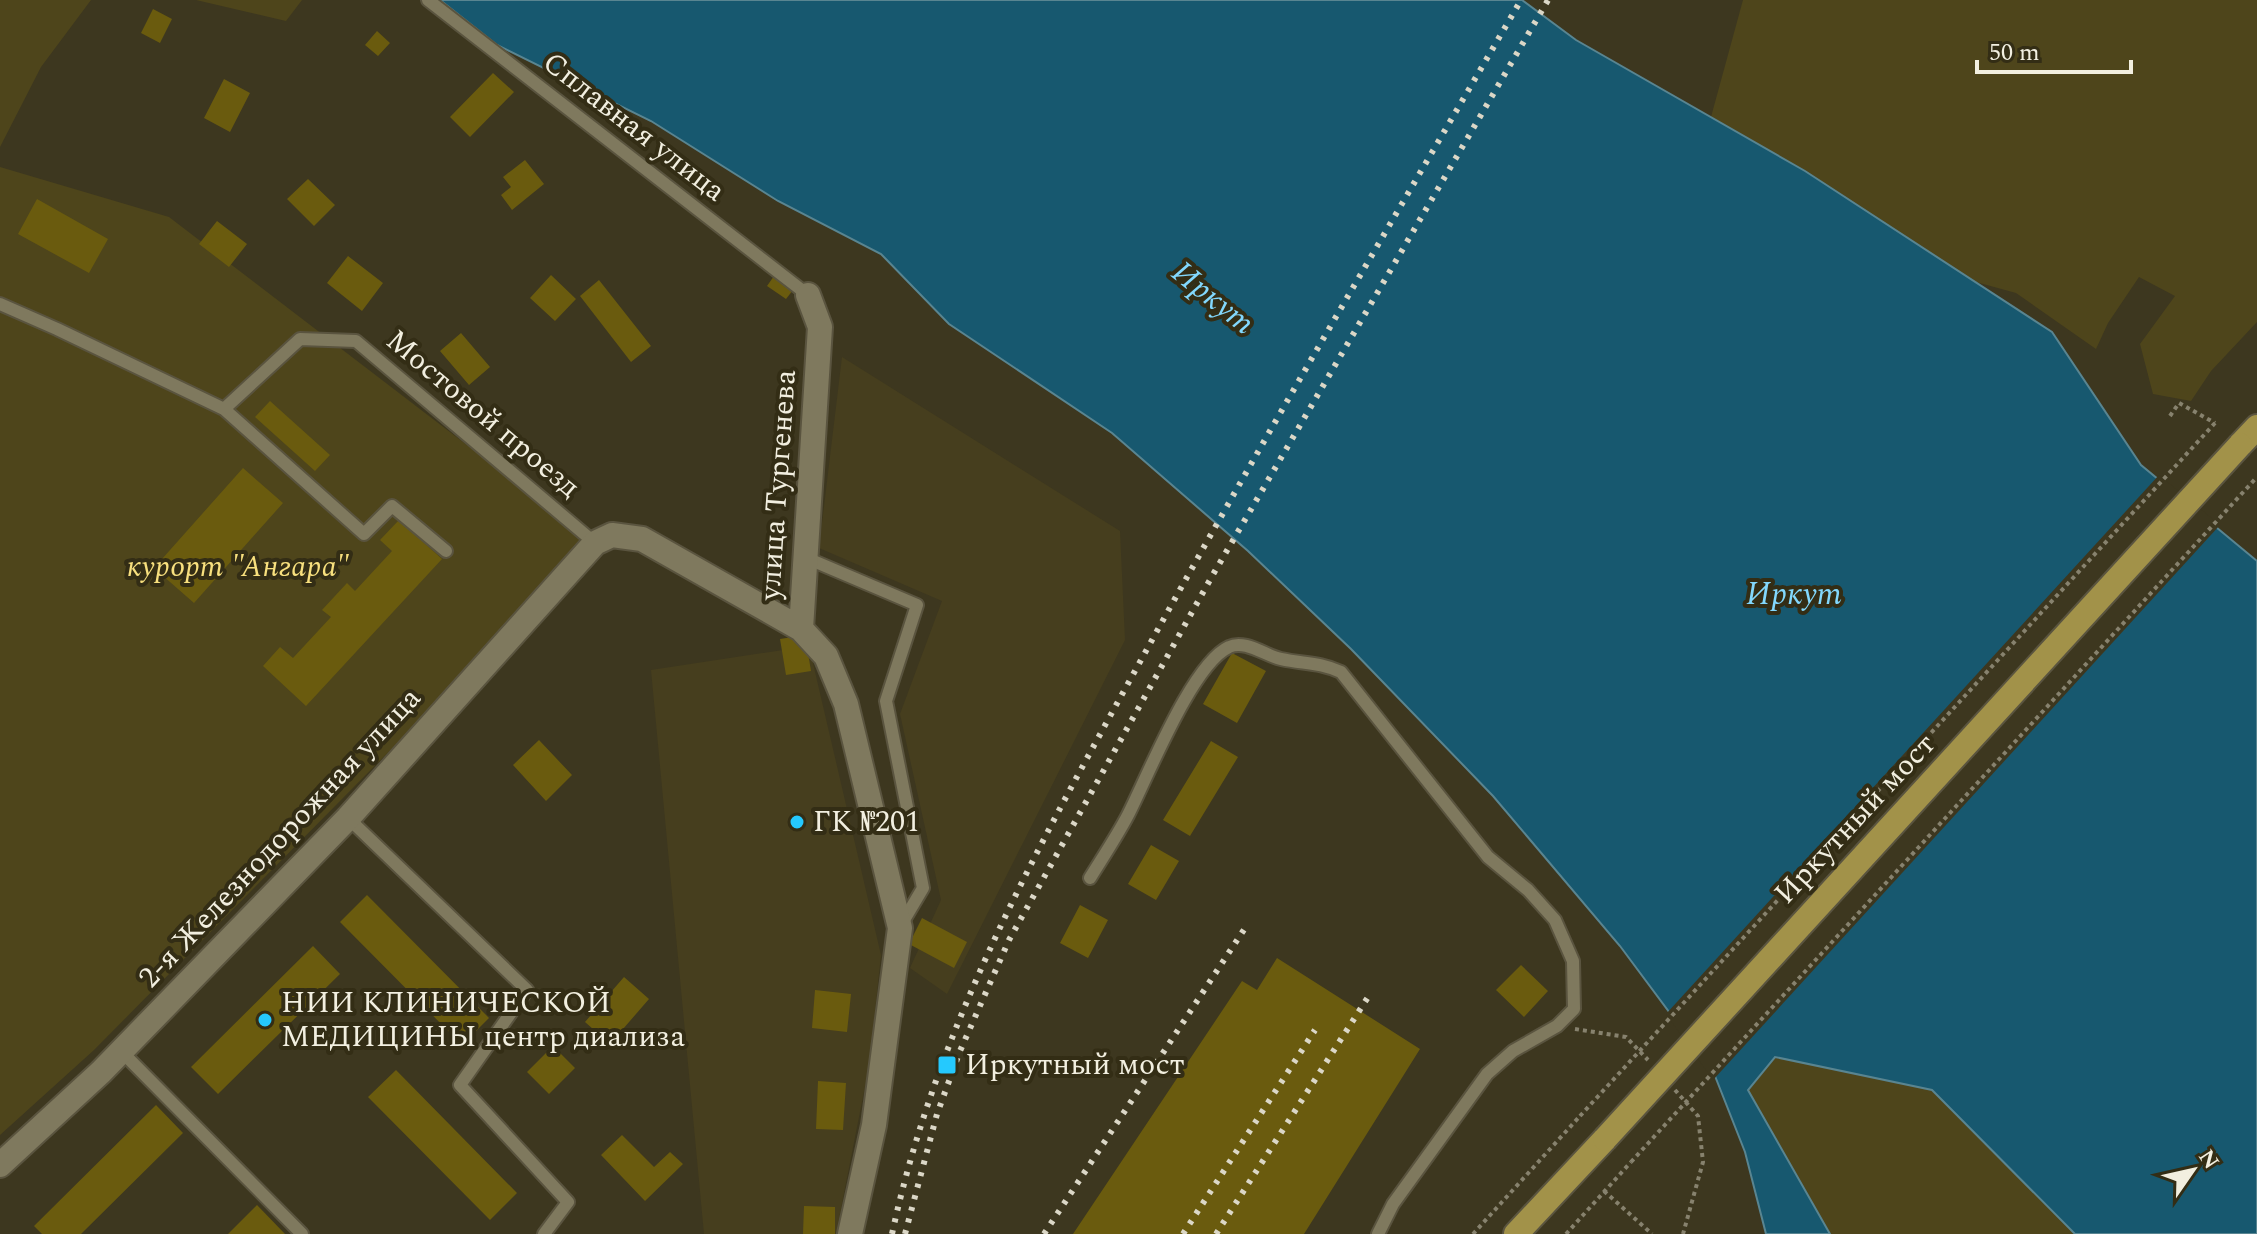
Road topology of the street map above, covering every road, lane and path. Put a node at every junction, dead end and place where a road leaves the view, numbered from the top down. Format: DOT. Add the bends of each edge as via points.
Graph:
graph roads {
  1 [pos="428,0"];
  2 [pos="808,295"];
  3 [pos="0,304"];
  4 [pos="224,409"];
  5 [pos="2170,416"];
  6 [pos="2257,427"];
  7 [pos="2257,477"];
  8 [pos="595,543"];
  9 [pos="446,551"];
  10 [pos="803,557"];
  11 [pos="801,629"];
  12 [pos="348,818"];
  13 [pos="1090,878"];
  14 [pos="900,928"];
  15 [pos="121,1051"];
  16 [pos="0,1165"];
  17 [pos="1604,1191"];
  18 [pos="302,1234"];
  19 [pos="544,1234"];
  20 [pos="850,1234"];
  21 [pos="1378,1234"];
  22 [pos="1473,1234"];
  23 [pos="1516,1234"];
  24 [pos="1566,1234"];
  25 [pos="1652,1234"];
  1 -- 2 [label="lane, Сплавная улица"];
  2 -- 10 [label="street, улица Тургенева" via="820,327"];
  3 -- 4 [label="lane"];
  4 -- 8 [label="lane, Мостовой проезд" via="300,339 356,341"];
  4 -- 9 [label="lane" via="364,534 392,506"];
  5 -- 22 [label="path, bridge" via="2179,403 2215,423"];
  6 -- 23 [label="main road, Иркутный мост, bridge"];
  7 -- 17 [label="path, bridge"];
  8 -- 11 [label="street" via="612,535 642,539"];
  8 -- 12 [label="street, 2-я Железнодорожная улица"];
  10 -- 11 [label="street, улица Тургенева"];
  10 -- 14 [label="lane" via="917,605 886,701 923,888"];
  11 -- 14 [label="street, улица Тургенева" via="826,656 846,704"];
  12 -- 15 [label="street, 2-я Железнодорожная улица"];
  12 -- 19 [label="lane" via="527,990 460,1085 568,1202"];
  13 -- 21 [label="lane" via="1193,686 1214,657 1231,645 1243,645 1341,672 1488,857 1555,920 1573,961 1574,1009 1487,1074 1393,1204"];
  14 -- 20 [label="street, улица Тургенева" via="874,1125"];
  15 -- 16 [label="street, 2-я Железнодорожная улица"];
  15 -- 18 [label="lane"];
  17 -- 24 [label="path"];
  17 -- 25 [label="path"];
}
